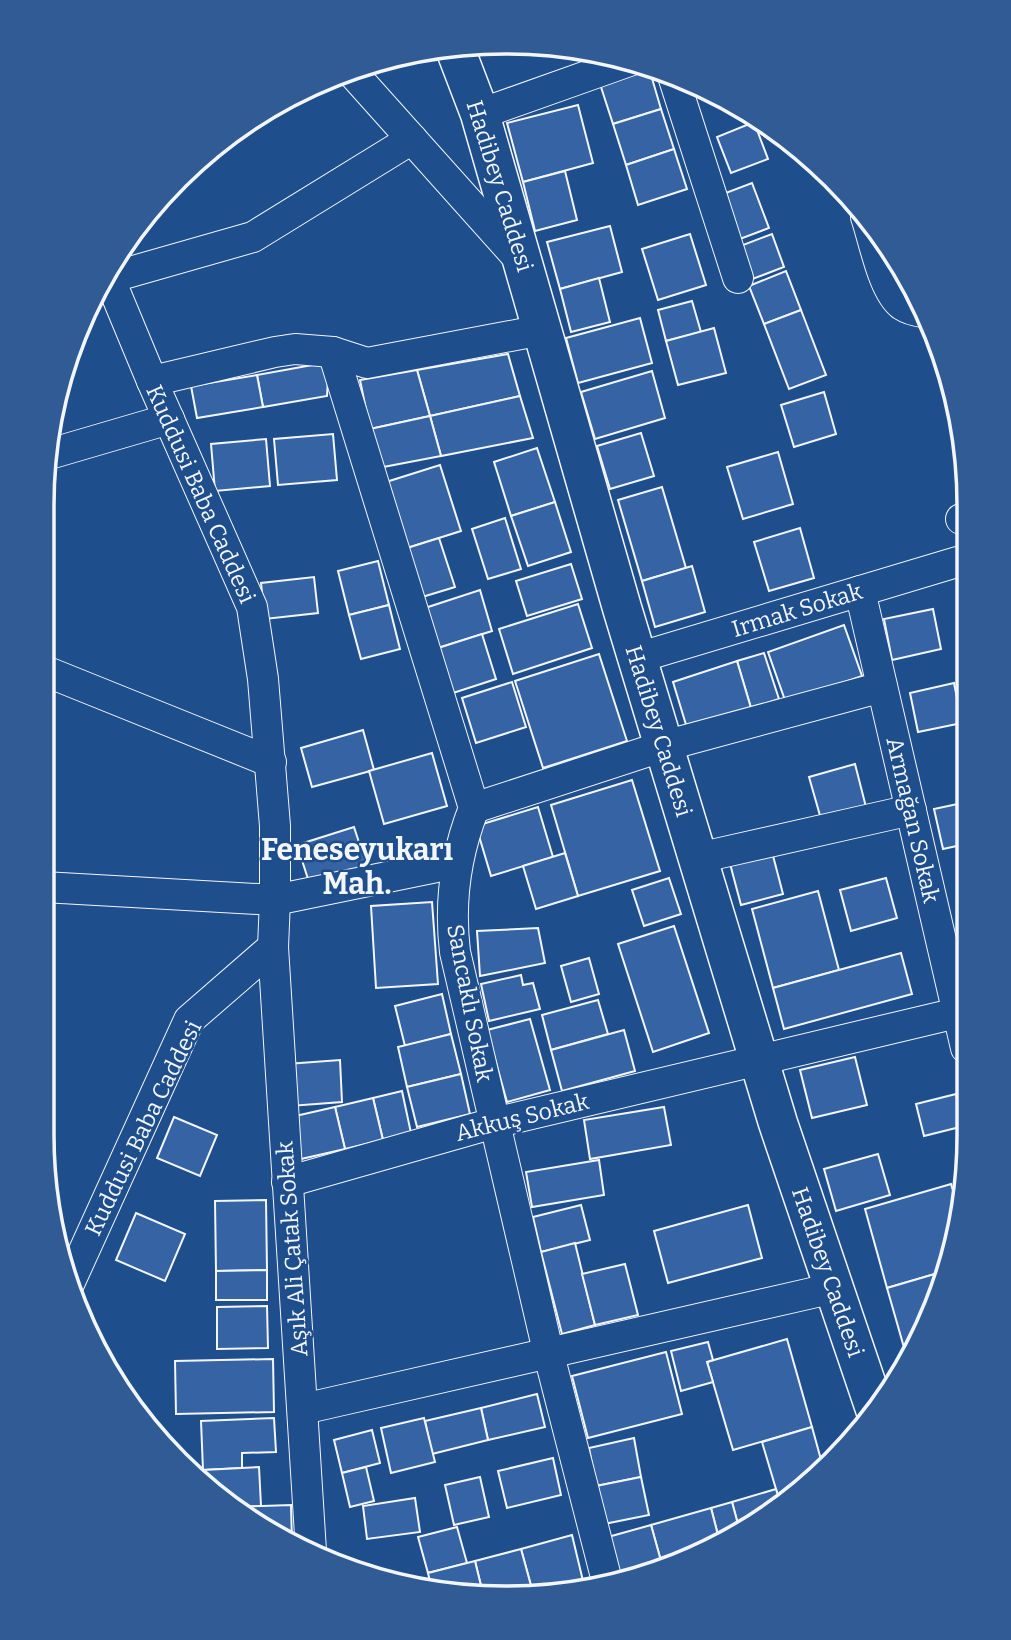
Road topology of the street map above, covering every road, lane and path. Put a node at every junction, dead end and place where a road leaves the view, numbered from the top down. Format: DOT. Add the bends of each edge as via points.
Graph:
graph roads {
  1 [pos="458,57"];
  2 [pos="611,67"];
  3 [pos="359,79"];
  4 [pos="677,89"];
  5 [pos="480,114"];
  6 [pos="412,139"];
  7 [pos="877,249"];
  8 [pos="523,264"];
  9 [pos="119,274"];
  10 [pos="738,278"];
  11 [pos="112,286"];
  12 [pos="912,310"];
  13 [pos="542,330"];
  14 [pos="332,352"];
  15 [pos="152,382"];
  16 [pos="169,419"];
  17 [pos="58,452"];
  18 [pos="957,565"];
  19 [pos="860,591"];
  20 [pos="637,658"];
  21 [pos="54,675"];
  22 [pos="882,687"];
  23 [pos="664,746"];
  24 [pos="271,762"];
  25 [pos="474,808"];
  26 [pos="911,810"];
  27 [pos="698,858"];
  28 [pos="456,863"];
  29 [pos="54,888"];
  30 [pos="275,901"];
  31 [pos="273,947"];
  32 [pos="957,1013"];
  33 [pos="758,1059"];
  34 [pos="494,1122"];
  35 [pos="287,1182"];
  36 [pos="75,1270"];
  37 [pos="834,1288"];
  38 [pos="548,1351"];
  39 [pos="871,1399"];
  40 [pos="303,1409"];
  41 [pos="310,1541"];
  42 [pos="605,1574"];
  1 -- 5 [label="main road, Hadibey Caddesi"];
  2 -- 5 [label="street"];
  3 -- 6 [label="street"];
  4 -- 10 [label="street"];
  5 -- 8 [label="main road, Hadibey Caddesi"];
  6 -- 8 [label="street"];
  6 -- 9 [label="street" via="253,237"];
  7 -- 12 [label="street" via="891,291"];
  8 -- 13 [label="main road, Hadibey Caddesi"];
  11 -- 15 [label="street, Kuddusi Baba Caddesi"];
  13 -- 14 [label="street" via="368,363"];
  13 -- 20 [label="main road, Hadibey Caddesi"];
  14 -- 15 [label="street" via="275,352"];
  14 -- 25 [label="street"];
  15 -- 16 [label="street, Kuddusi Baba Caddesi"];
  16 -- 17 [label="street"];
  16 -- 24 [label="street, Kuddusi Baba Caddesi" via="252,607"];
  18 -- 19 [label="street, Irmak Sokak"];
  19 -- 20 [label="street, Irmak Sokak"];
  19 -- 22 [label="street, Armağan Sokak"];
  20 -- 23 [label="main road, Hadibey Caddesi"];
  21 -- 24 [label="street"];
  22 -- 23 [label="street"];
  22 -- 26 [label="street, Armağan Sokak"];
  23 -- 25 [label="street"];
  23 -- 27 [label="main road, Hadibey Caddesi"];
  24 -- 30 [label="street, Kuddusi Baba Caddesi"];
  25 -- 28 [label="street, Sancaklı Sokak"];
  26 -- 27 [label="street"];
  26 -- 32 [label="street, Armağan Sokak"];
  27 -- 33 [label="main road, Hadibey Caddesi"];
  28 -- 30 [label="street"];
  28 -- 34 [label="street, Sancaklı Sokak" via="452,902 455,952"];
  29 -- 30 [label="street"];
  30 -- 31 [label="street, Kuddusi Baba Caddesi"];
  31 -- 35 [label="street, Aşık Ali Çatak Sokak"];
  31 -- 36 [label="street, Kuddusi Baba Caddesi" via="190,1020"];
  32 -- 33 [label="street, Akkuş Sokak"];
  33 -- 34 [label="street, Akkuş Sokak"];
  33 -- 37 [label="main road, Hadibey Caddesi"];
  34 -- 35 [label="street, Akkuş Sokak"];
  34 -- 38 [label="street, Sancaklı Sokak"];
  35 -- 40 [label="street, Aşık Ali Çatak Sokak"];
  37 -- 38 [label="street"];
  37 -- 39 [label="main road, Hadibey Caddesi"];
  38 -- 40 [label="street"];
  38 -- 42 [label="street, Sancaklı Sokak"];
  40 -- 41 [label="street, Aşık Ali Çatak Sokak"];
}
